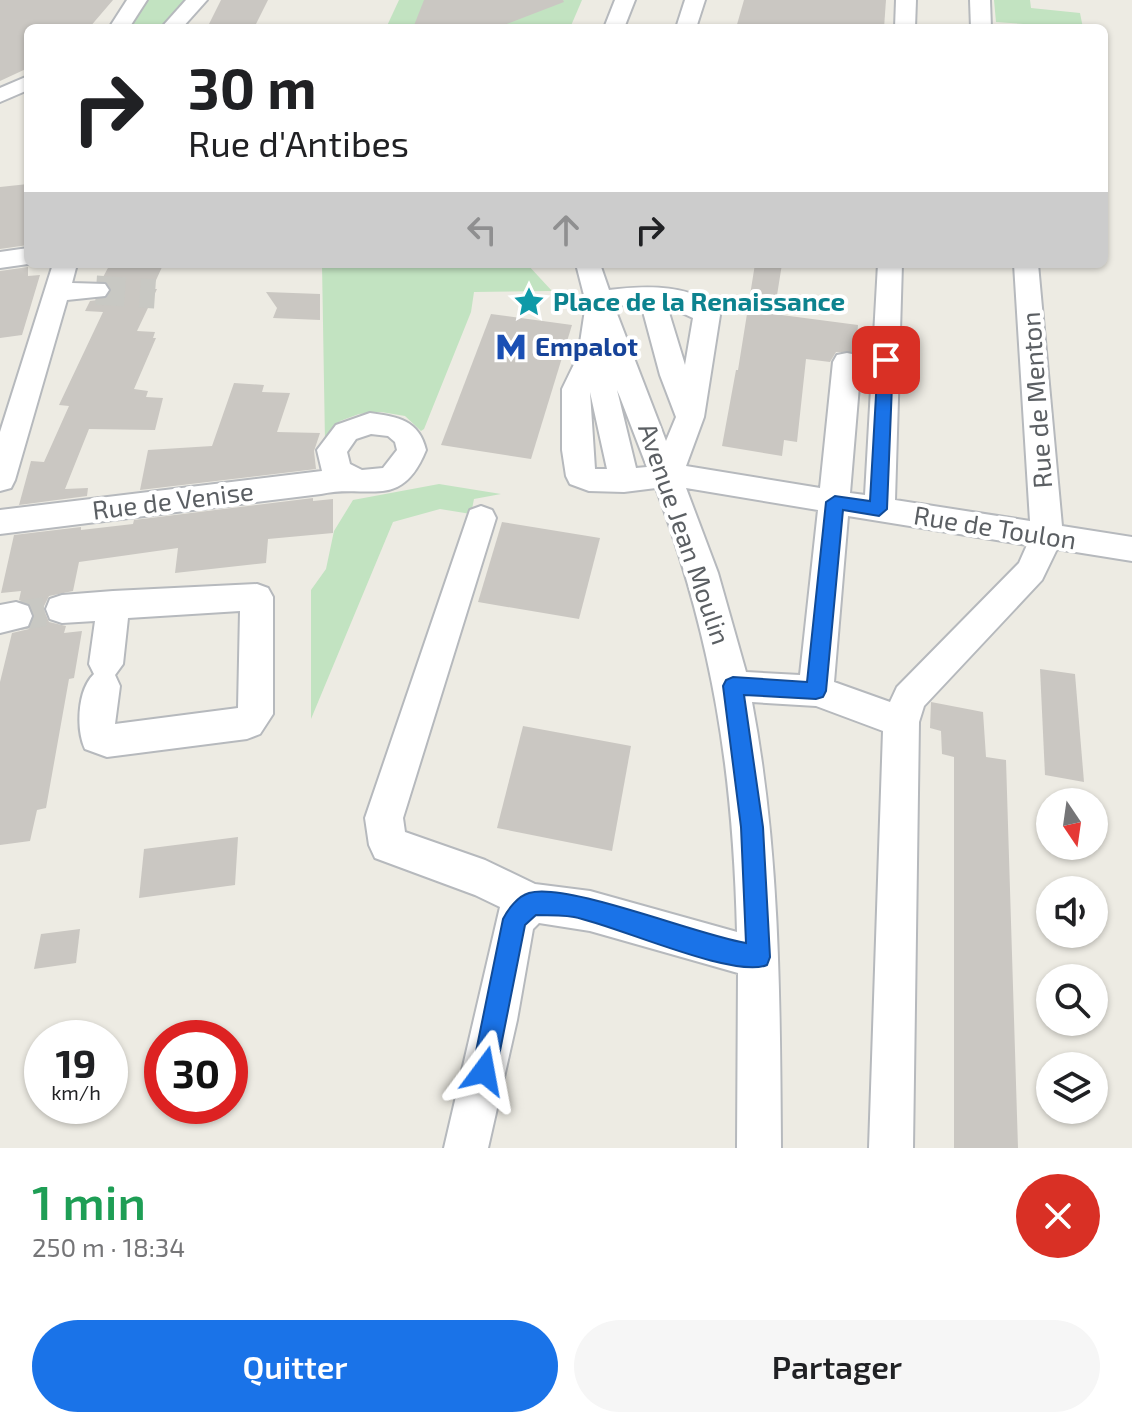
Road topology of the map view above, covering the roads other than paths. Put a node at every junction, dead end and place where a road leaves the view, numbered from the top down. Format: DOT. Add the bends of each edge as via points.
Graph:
graph roads {
  1 [pos="137,0"];
  2 [pos="197,0"];
  3 [pos="625,0"];
  4 [pos="695,0"];
  5 [pos="906,0"];
  6 [pos="980,0"];
  7 [pos="122,24"];
  8 [pos="175,24"];
  9 [pos="616,24"];
  10 [pos="687,24"];
  11 [pos="905,24"];
  12 [pos="981,24"];
  13 [pos="24,84"];
  14 [pos="0,96"];
  15 [pos="24,257"];
  16 [pos="0,260"];
  17 [pos="64,268"];
  18 [pos="589,268"];
  19 [pos="890,268"];
  20 [pos="1026,268"];
  21 [pos="96,290"];
  22 [pos="56,292"];
  23 [pos="652,297"];
  24 [pos="597,300"];
  25 [pos="847,362"];
  26 [pos="13,391"];
  27 [pos="690,417"];
  28 [pos="668,475"];
  29 [pos="345,477"];
  30 [pos="0,480"];
  31 [pos="835,502"];
  32 [pos="879,509"];
  33 [pos="481,518"];
  34 [pos="0,522"];
  35 [pos="1047,536"];
  36 [pos="1132,549"];
  37 [pos="113,605"];
  38 [pos="62,609"];
  39 [pos="733,686"];
  40 [pos="816,691"];
  41 [pos="901,722"];
  42 [pos="532,903"];
  43 [pos="759,957"];
  44 [pos="466,1148"];
  45 [pos="759,1148"];
  46 [pos="891,1148"];
  1 -- 7 [label="street"];
  2 -- 8 [label="street"];
  3 -- 9 [label="street"];
  4 -- 10 [label="street"];
  5 -- 11 [label="street"];
  6 -- 12 [label="street"];
  13 -- 14 [label="street"];
  15 -- 16 [label="street"];
  17 -- 22 [label="street"];
  18 -- 24 [label="street, Avenue Jean Moulin"];
  19 -- 32 [label="street"];
  20 -- 35 [label="street, Rue de Menton"];
  21 -- 22 [label="street"];
  22 -- 26 [label="street"];
  23 -- 24 [label="street"];
  23 -- 27 [label="street"];
  23 -- 27 [label="street" via="694,303 707,315"];
  24 -- 28 [label="street, Avenue Jean Moulin"];
  24 -- 28 [label="street, Rue de Toulon" via="592,356 576,389 581,476 624,481"];
  25 -- 31 [label="street"];
  26 -- 30 [label="street"];
  27 -- 28 [label="street"];
  28 -- 31 [label="street, Rue de Toulon"];
  28 -- 39 [label="street, Avenue Jean Moulin"];
  29 -- 34 [label="street, Rue de Venise"];
  31 -- 32 [label="street, Rue de Toulon"];
  31 -- 40 [label="street"];
  32 -- 35 [label="street, Rue de Toulon"];
  33 -- 42 [label="street" via="384,818 388,845 485,879"];
  35 -- 36 [label="street, Rue de Toulon"];
  35 -- 41 [label="street, Rue de Menton" via="1031,571 909,698"];
  37 -- 37 [label="street" via="257,597 255,714 247,723 98,738"];
  37 -- 38 [label="street"];
  39 -- 40 [label="street"];
  39 -- 43 [label="street, Avenue Jean Moulin" via="752,827"];
  40 -- 41 [label="street"];
  41 -- 46 [label="street, Rue de Menton"];
  42 -- 43 [label="street" via="573,905 717,950"];
  42 -- 44 [label="street" via="515,919"];
  43 -- 45 [label="street, Avenue Jean Moulin"];
}
